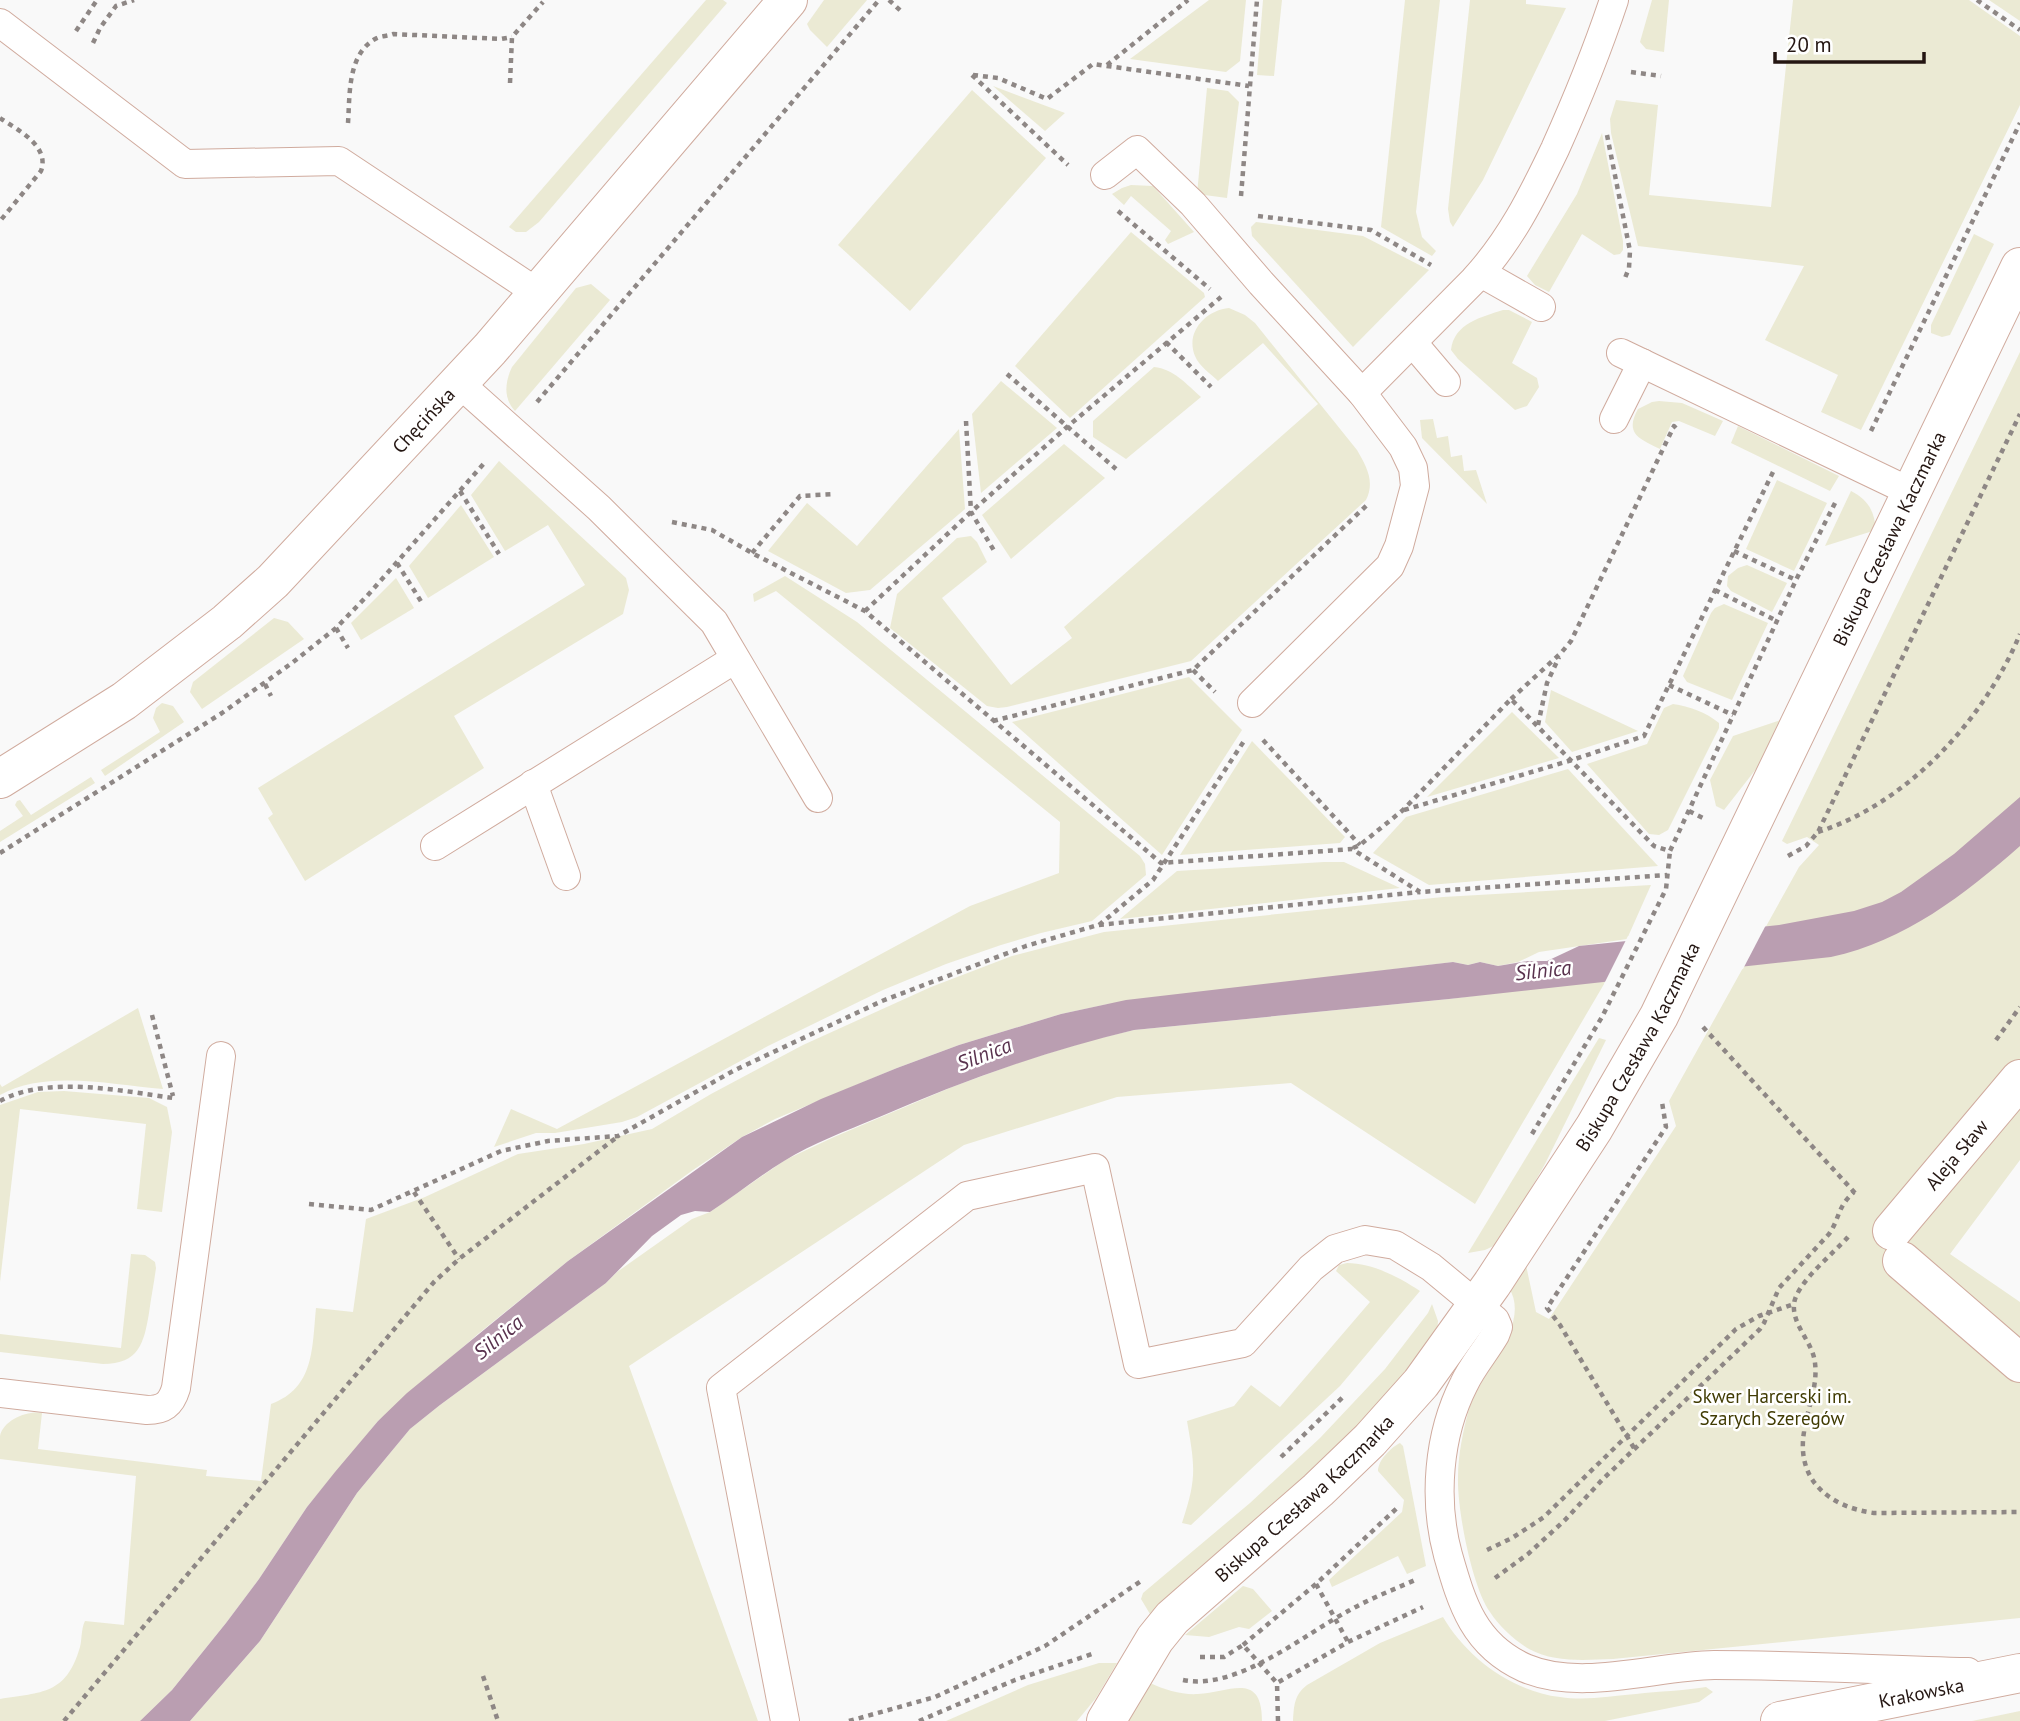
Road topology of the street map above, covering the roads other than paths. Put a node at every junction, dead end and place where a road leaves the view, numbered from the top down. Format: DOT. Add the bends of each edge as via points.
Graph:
graph roads {
  1 [pos="788,0"];
  2 [pos="1614,0"];
  3 [pos="0,23"];
  4 [pos="1105,176"];
  5 [pos="2020,267"];
  6 [pos="1474,280"];
  7 [pos="538,293"];
  8 [pos="1541,307"];
  9 [pos="1413,343"];
  10 [pos="1447,382"];
  11 [pos="459,383"];
  12 [pos="1362,393"];
  13 [pos="1614,419"];
  14 [pos="1913,493"];
  15 [pos="735,659"];
  16 [pos="1252,703"];
  17 [pos="0,779"];
  18 [pos="533,784"];
  19 [pos="818,798"];
  20 [pos="435,846"];
  21 [pos="566,876"];
  22 [pos="221,1056"];
  23 [pos="2020,1079"];
  24 [pos="1477,1305"];
  25 [pos="2020,1363"];
  26 [pos="0,1393"];
  27 [pos="2018,1673"];
  28 [pos="785,1721"];
  29 [pos="1106,1721"];
  30 [pos="1780,1721"];
  1 -- 7 [label="street, Chęcińska"];
  2 -- 6 [label="lane" via="1590,71 1527,207"];
  3 -- 7 [label="lane" via="185,164 339,162"];
  4 -- 12 [label="lane" via="1138,150 1193,204"];
  5 -- 14 [label="street, Biskupa Czesława Kaczmarka"];
  6 -- 8 [label="lane"];
  6 -- 9 [label="lane"];
  7 -- 11 [label="street, Chęcińska"];
  9 -- 10 [label="lane"];
  9 -- 12 [label="lane"];
  11 -- 15 [label="lane" via="599,508 713,622"];
  11 -- 17 [label="street, Chęcińska" via="228,622 124,701"];
  12 -- 16 [label="lane" via="1403,447 1413,468 1415,486 1395,558"];
  13 -- 14 [label="lane" via="1631,358"];
  14 -- 24 [label="street, Biskupa Czesława Kaczmarka" via="1659,1016 1594,1128"];
  15 -- 18 [label="lane"];
  15 -- 19 [label="lane"];
  18 -- 20 [label="lane"];
  18 -- 21 [label="lane"];
  22 -- 26 [label="lane" via="176,1388 170,1403 147,1410"];
  23 -- 25 [label="street, Aleja Sław" via="1897,1246"];
  24 -- 27 [label="lane" via="1498,1327 1465,1381 1451,1418 1441,1473 1442,1524 1465,1611 1483,1637 1507,1658 1537,1672 1576,1678 1712,1665"];
  24 -- 28 [label="lane" via="1442,1274 1395,1245 1365,1240 1327,1255 1243,1343 1139,1364 1095,1168 967,1196 721,1388"];
  24 -- 29 [label="street, Biskupa Czesława Kaczmarka" via="1421,1383 1370,1440 1172,1618"];
  27 -- 30 [label="street, Krakowska"];
}
